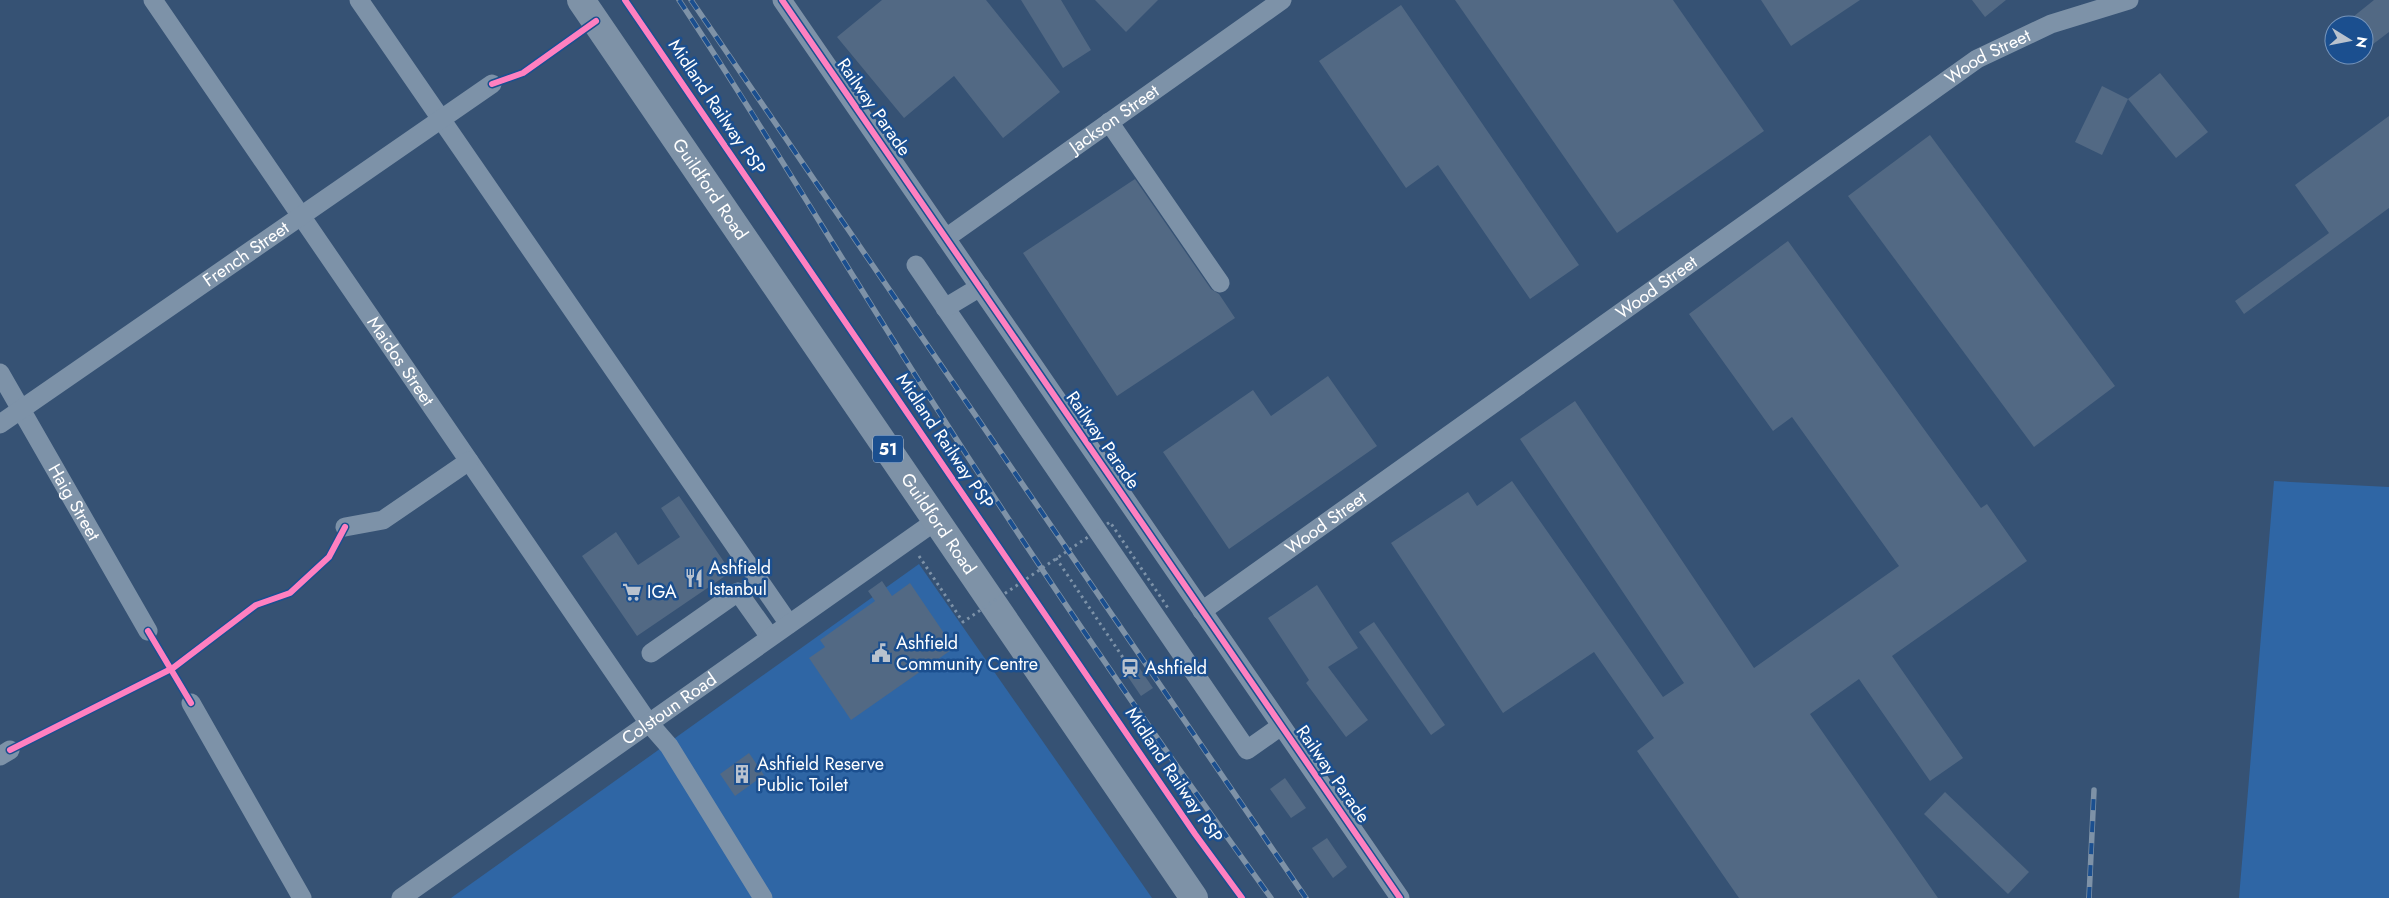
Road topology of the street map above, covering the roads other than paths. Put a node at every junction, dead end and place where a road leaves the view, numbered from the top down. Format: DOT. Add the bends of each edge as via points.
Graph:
graph roads {
  1 [pos="153,0"];
  2 [pos="360,0"];
  3 [pos="581,0"];
  4 [pos="782,0"];
  5 [pos="1282,0"];
  6 [pos="2129,0"];
  7 [pos="492,84"];
  8 [pos="441,120"];
  9 [pos="1109,122"];
  10 [pos="301,218"];
  11 [pos="946,238"];
  12 [pos="916,266"];
  13 [pos="1220,283"];
  14 [pos="980,287"];
  15 [pos="946,308"];
  16 [pos="0,373"];
  17 [pos="21,409"];
  18 [pos="0,424"];
  19 [pos="469,461"];
  20 [pos="937,520"];
  21 [pos="345,527"];
  22 [pos="1202,611"];
  23 [pos="789,624"];
  24 [pos="148,631"];
  25 [pos="770,637"];
  26 [pos="651,653"];
  27 [pos="191,703"];
  28 [pos="648,722"];
  29 [pos="1282,726"];
  30 [pos="302,898"];
  31 [pos="401,898"];
  32 [pos="763,898"];
  33 [pos="1194,898"];
  34 [pos="1400,898"];
  1 -- 10 [label="street, Maidos Street"];
  2 -- 8 [label="street"];
  3 -- 20 [label="highway, Guildford Road / 51"];
  4 -- 11 [label="street, Railway Parade"];
  5 -- 9 [label="street, Jackson Street"];
  6 -- 22 [label="street, Wood Street" via="2051,24 1977,60"];
  7 -- 8 [label="street, French Street"];
  8 -- 10 [label="street, French Street"];
  8 -- 23 [label="street"];
  9 -- 11 [label="street, Jackson Street"];
  9 -- 13 [label="street"];
  10 -- 17 [label="street, French Street"];
  10 -- 19 [label="street, Maidos Street"];
  11 -- 14 [label="street, Railway Parade"];
  12 -- 15 [label="street"];
  14 -- 15 [label="street"];
  14 -- 22 [label="street, Railway Parade"];
  15 -- 29 [label="street" via="1247,750"];
  16 -- 17 [label="street, Haig Street"];
  17 -- 18 [label="street, French Street"];
  17 -- 24 [label="street, Haig Street"];
  19 -- 21 [label="street" via="383,520"];
  19 -- 28 [label="street, Maidos Street"];
  20 -- 23 [label="street, Colstoun Road"];
  20 -- 33 [label="highway, Guildford Road / 51"];
  22 -- 29 [label="street, Railway Parade"];
  23 -- 25 [label="street, Colstoun Road"];
  25 -- 26 [label="street" via="738,592"];
  25 -- 28 [label="street, Colstoun Road"];
  27 -- 30 [label="street"];
  28 -- 31 [label="street, Colstoun Road"];
  28 -- 32 [label="street, Maidos Street" via="669,746"];
  29 -- 34 [label="street, Railway Parade"];
}
